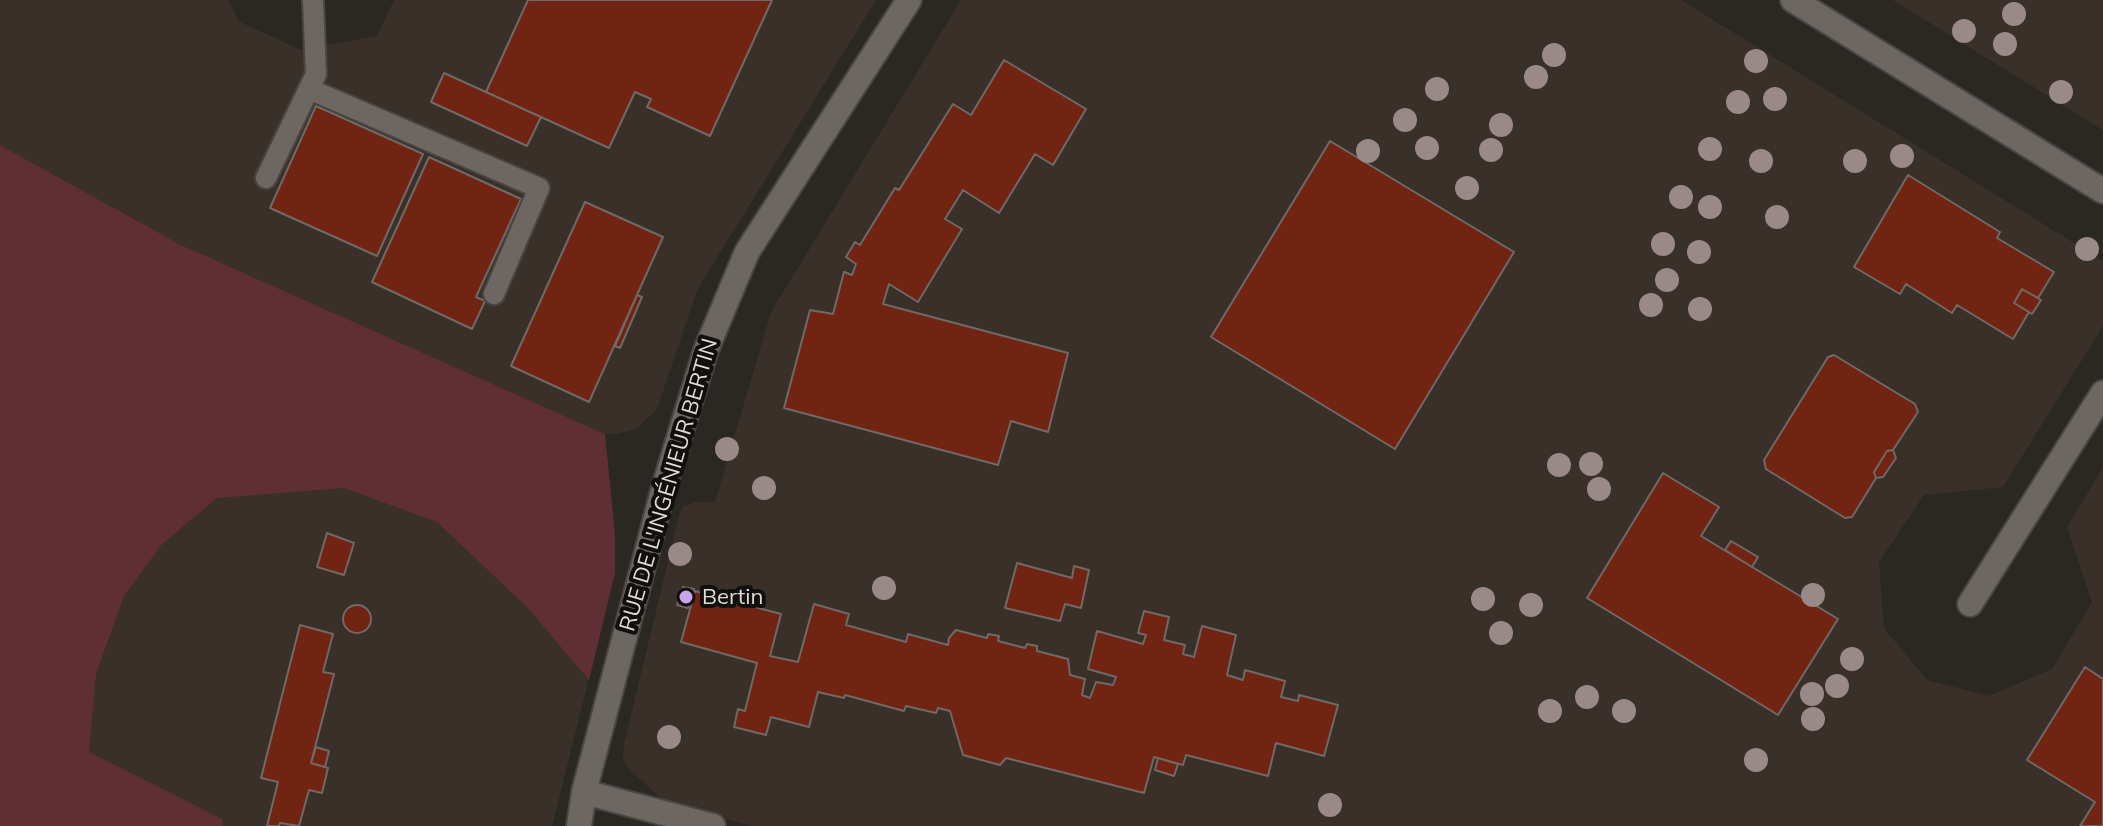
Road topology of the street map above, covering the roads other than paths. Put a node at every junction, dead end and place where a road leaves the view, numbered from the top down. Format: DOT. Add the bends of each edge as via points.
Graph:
graph roads {
  1 [pos="313,0"];
  2 [pos="909,0"];
  3 [pos="1793,0"];
  4 [pos="309,89"];
  5 [pos="266,178"];
  6 [pos="2103,191"];
  7 [pos="494,294"];
  8 [pos="2103,393"];
  9 [pos="1970,604"];
  10 [pos="584,792"];
  11 [pos="579,826"];
  12 [pos="713,826"];
  1 -- 4 [label="lane" via="316,74"];
  2 -- 10 [label="street, RUE DE L'INGÉNIEUR BERTIN" via="747,252 706,350 664,487"];
  3 -- 6 [label="street"];
  4 -- 5 [label="lane"];
  4 -- 7 [label="lane" via="539,188"];
  8 -- 9 [label="street"];
  10 -- 11 [label="street, RUE DE L'INGÉNIEUR BERTIN"];
  10 -- 12 [label="street"];
}
